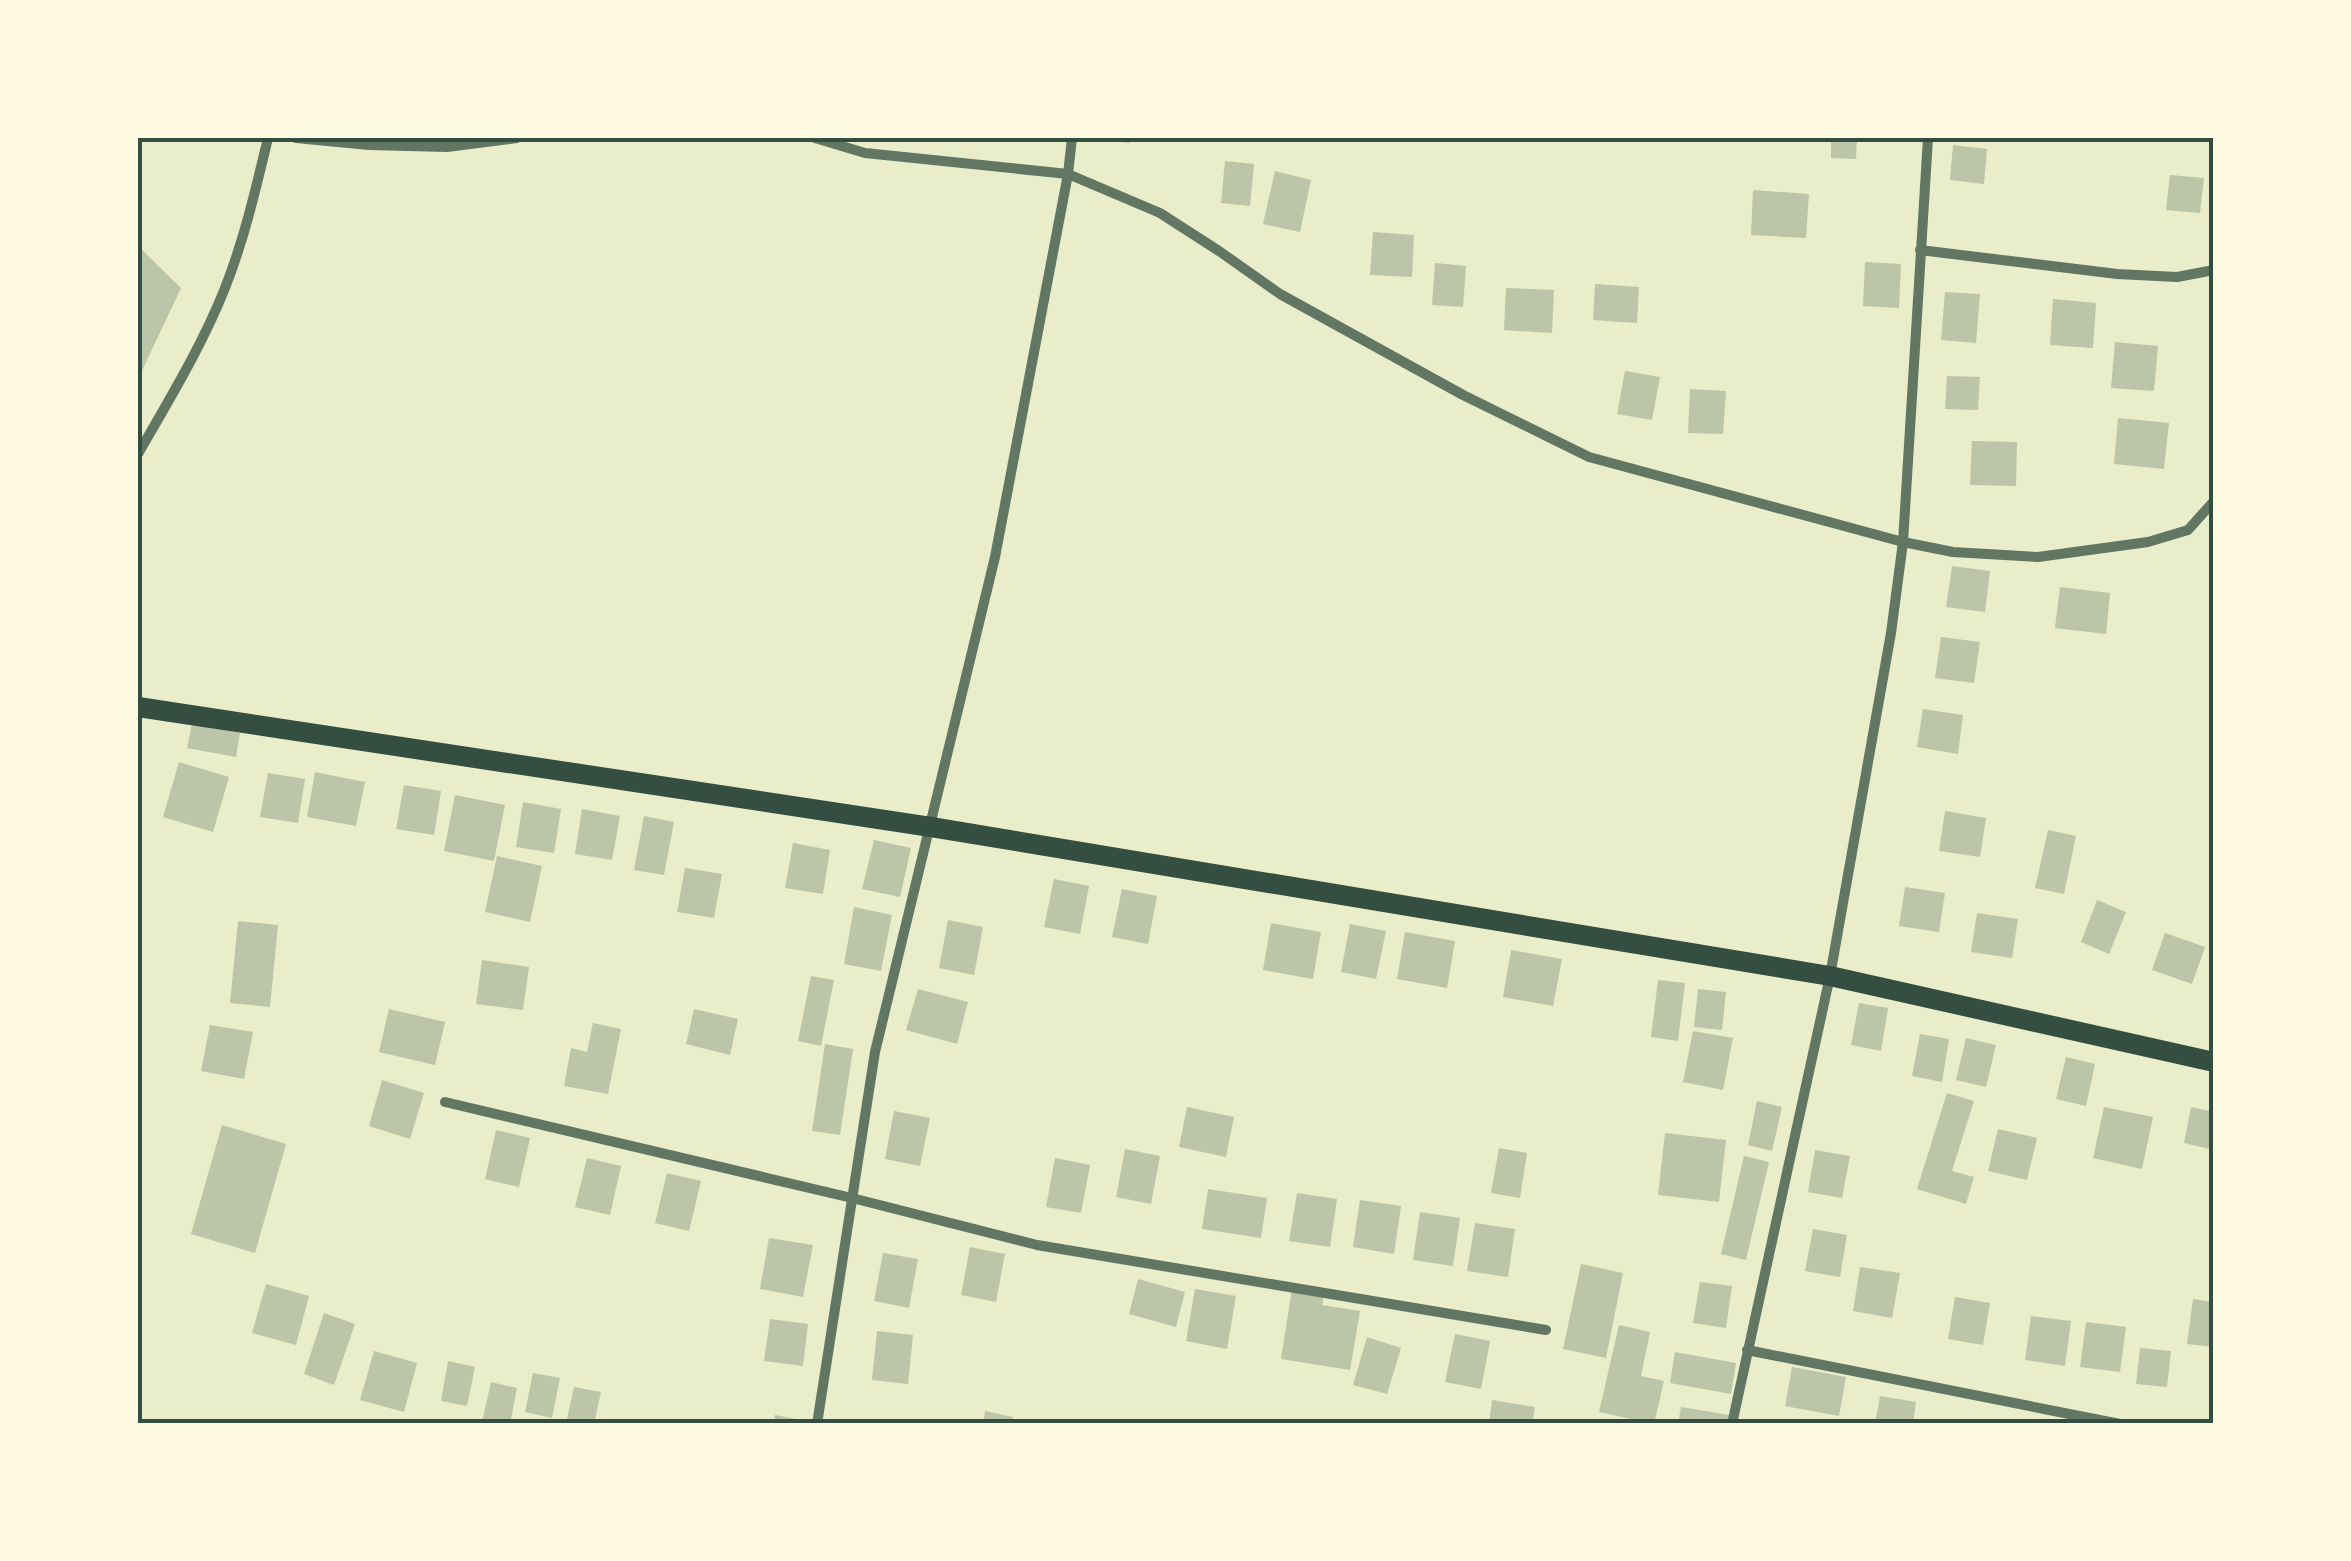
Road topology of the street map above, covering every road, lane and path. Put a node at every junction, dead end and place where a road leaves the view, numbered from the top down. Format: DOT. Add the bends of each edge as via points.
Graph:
graph roads {
  1 [pos="268,138"];
  2 [pos="296,138"];
  3 [pos="517,138"];
  4 [pos="814,138"];
  5 [pos="1072,138"];
  6 [pos="1928,138"];
  7 [pos="1068,174"];
  8 [pos="1920,250"];
  9 [pos="2214,270"];
  10 [pos="138,454"];
  11 [pos="2214,501"];
  12 [pos="1904,542"];
  13 [pos="138,708"];
  14 [pos="931,828"];
  15 [pos="1830,976"];
  16 [pos="2214,1062"];
  17 [pos="445,1102"];
  18 [pos="852,1198"];
  19 [pos="1546,1330"];
  20 [pos="1747,1350"];
  21 [pos="817,1424"];
  22 [pos="1732,1424"];
  23 [pos="2120,1424"];
  1 -- 10 [label="street" via="225,288"];
  2 -- 3 [label="street" via="447,147"];
  4 -- 7 [label="street" via="865,152"];
  5 -- 7 [label="street"];
  6 -- 8 [label="street"];
  7 -- 12 [label="street" via="1160,214 1280,294 1588,457"];
  7 -- 14 [label="street" via="995,558"];
  8 -- 9 [label="street" via="2117,274 2178,277"];
  8 -- 12 [label="street"];
  11 -- 12 [label="street" via="2188,530 2038,557"];
  12 -- 15 [label="street"];
  13 -- 14 [label="main road"];
  14 -- 15 [label="main road"];
  14 -- 18 [label="street" via="875,1052"];
  15 -- 16 [label="main road"];
  15 -- 20 [label="street"];
  17 -- 18 [label="street"];
  18 -- 19 [label="street" via="1038,1245"];
  18 -- 21 [label="street"];
  20 -- 22 [label="street"];
  20 -- 23 [label="street"];
}
